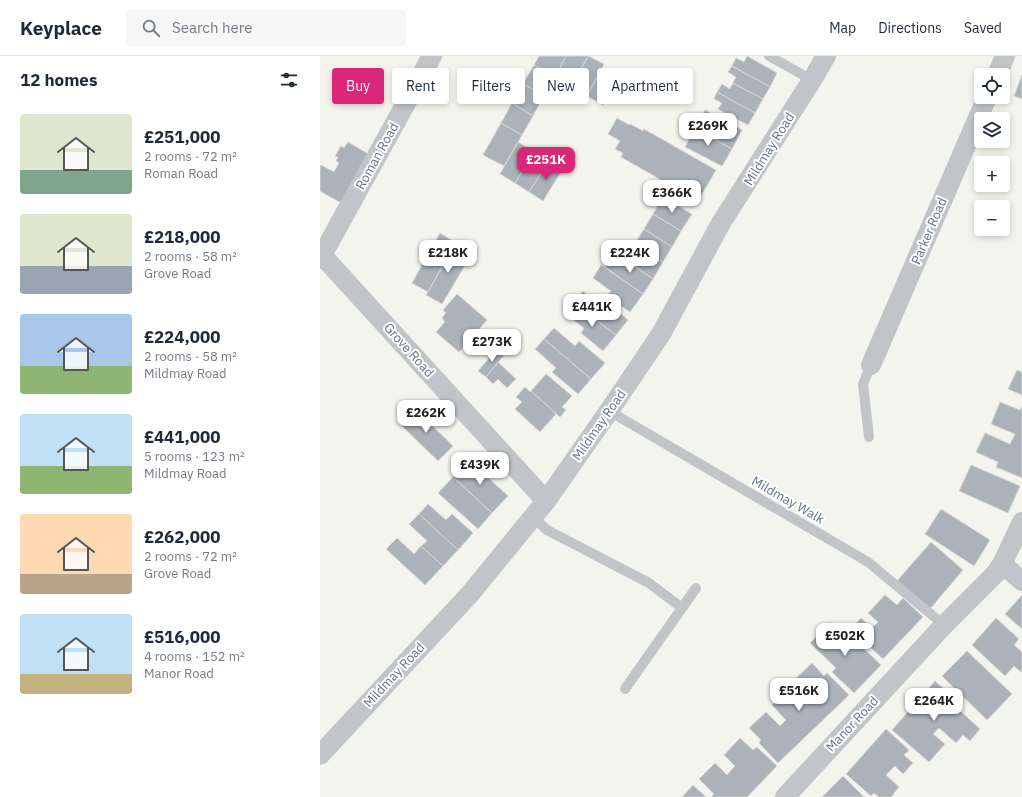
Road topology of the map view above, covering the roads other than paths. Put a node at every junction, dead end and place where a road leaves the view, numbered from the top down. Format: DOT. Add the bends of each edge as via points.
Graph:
graph roads {
  1 [pos="432,56"];
  2 [pos="769,56"];
  3 [pos="826,56"];
  4 [pos="1005,56"];
  5 [pos="1000,68"];
  6 [pos="812,80"];
  7 [pos="984,104"];
  8 [pos="321,256"];
  9 [pos="871,365"];
  10 [pos="609,411"];
  11 [pos="869,437"];
  12 [pos="546,501"];
  13 [pos="533,517"];
  14 [pos="1022,522"];
  15 [pos="1002,564"];
  16 [pos="1022,581"];
  17 [pos="696,588"];
  18 [pos="682,608"];
  19 [pos="944,625"];
  20 [pos="625,689"];
  21 [pos="320,754"];
  22 [pos="785,797"];
  1 -- 8 [label="street, Roman Road"];
  2 -- 6 [label="lane"];
  3 -- 6 [label="street, Mildmay Road"];
  4 -- 5 [label="street"];
  6 -- 10 [label="street, Mildmay Road" via="721,223 661,334"];
  7 -- 9 [label="street, Parker Road"];
  8 -- 12 [label="street, Grove Road"];
  9 -- 11 [label="lane" via="863,384"];
  10 -- 12 [label="street, Mildmay Road"];
  10 -- 19 [label="lane, Mildmay Walk" via="868,562"];
  12 -- 13 [label="street, Mildmay Road"];
  13 -- 18 [label="lane" via="547,530 648,583"];
  13 -- 21 [label="street, Mildmay Road" via="470,594"];
  14 -- 15 [label="street, Manor Road"];
  15 -- 16 [label="street"];
  15 -- 19 [label="street, Manor Road"];
  17 -- 18 [label="lane"];
  18 -- 20 [label="lane"];
  19 -- 22 [label="street, Manor Road"];
}
